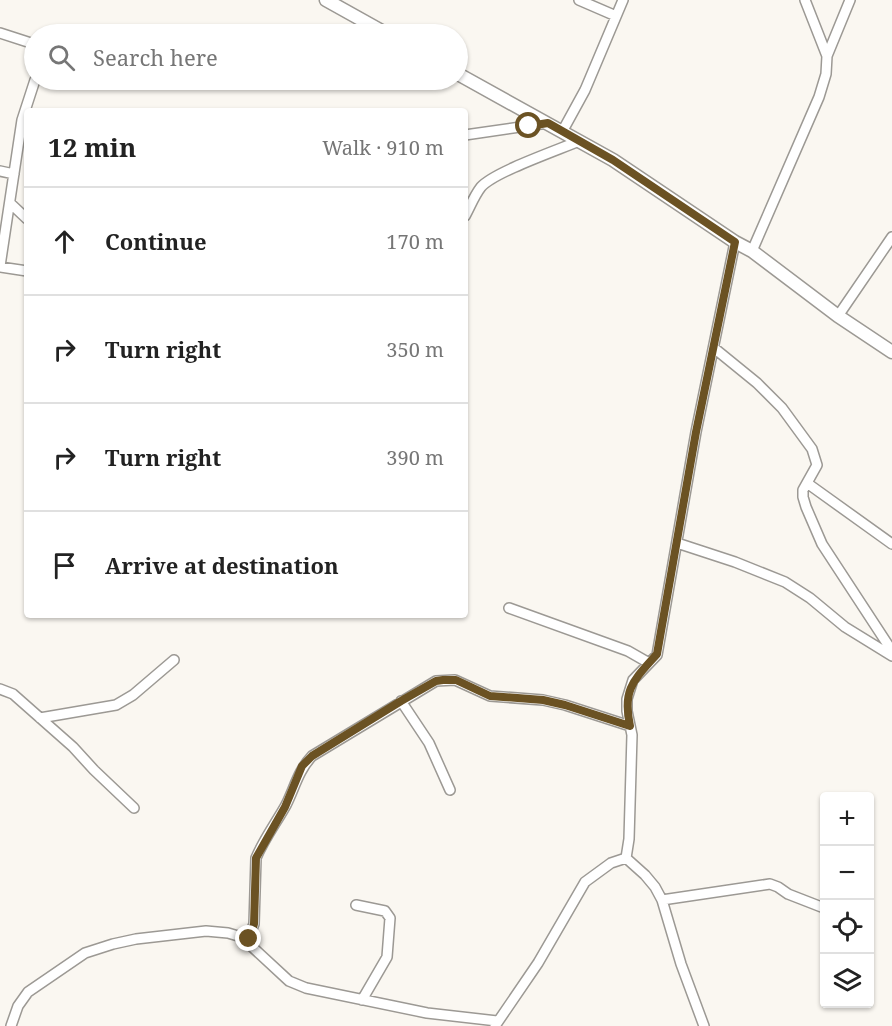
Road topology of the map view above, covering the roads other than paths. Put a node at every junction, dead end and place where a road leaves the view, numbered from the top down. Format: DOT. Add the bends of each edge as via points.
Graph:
graph roads {
  1 [pos="326,0"];
  2 [pos="579,0"];
  3 [pos="623,0"];
  4 [pos="805,0"];
  5 [pos="850,0"];
  6 [pos="616,16"];
  7 [pos="369,24"];
  8 [pos="0,33"];
  9 [pos="24,41"];
  10 [pos="827,56"];
  11 [pos="468,79"];
  12 [pos="32,90"];
  13 [pos="26,108"];
  14 [pos="24,114"];
  15 [pos="548,123"];
  16 [pos="562,132"];
  17 [pos="468,135"];
  18 [pos="579,141"];
  19 [pos="0,171"];
  20 [pos="14,174"];
  21 [pos="10,203"];
  22 [pos="468,211"];
  23 [pos="24,216"];
  24 [pos="892,237"];
  25 [pos="735,242"];
  26 [pos="753,251"];
  27 [pos="0,266"];
  28 [pos="24,270"];
  29 [pos="838,316"];
  30 [pos="714,348"];
  31 [pos="892,352"];
  32 [pos="807,483"];
  33 [pos="677,543"];
  34 [pos="892,544"];
  35 [pos="509,608"];
  36 [pos="892,651"];
  37 [pos="892,656"];
  38 [pos="174,660"];
  39 [pos="650,663"];
  40 [pos="0,689"];
  41 [pos="401,701"];
  42 [pos="40,718"];
  43 [pos="630,726"];
  44 [pos="450,790"];
  45 [pos="134,808"];
  46 [pos="626,858"];
  47 [pos="662,900"];
  48 [pos="356,905"];
  49 [pos="820,906"];
  50 [pos="249,939"];
  51 [pos="362,1000"];
  52 [pos="496,1023"];
  53 [pos="11,1026"];
  54 [pos="704,1026"];
  1 -- 7 [label="main road"];
  2 -- 6 [label="street"];
  3 -- 6 [label="street"];
  4 -- 10 [label="street"];
  5 -- 10 [label="street"];
  6 -- 16 [label="street" via="585,90"];
  8 -- 9 [label="street"];
  10 -- 26 [label="street" via="819,98"];
  11 -- 15 [label="main road"];
  12 -- 13 [label="street"];
  14 -- 20 [label="street"];
  15 -- 16 [label="main road"];
  15 -- 17 [label="street"];
  16 -- 18 [label="main road"];
  18 -- 22 [label="street" via="482,186"];
  18 -- 25 [label="main road"];
  19 -- 20 [label="street"];
  20 -- 21 [label="street"];
  21 -- 23 [label="street"];
  21 -- 27 [label="street"];
  24 -- 29 [label="street"];
  25 -- 26 [label="main road"];
  25 -- 30 [label="street"];
  26 -- 29 [label="main road"];
  27 -- 28 [label="street"];
  29 -- 31 [label="main road"];
  30 -- 32 [label="street" via="782,408 812,450 817,465"];
  30 -- 33 [label="street"];
  32 -- 34 [label="street"];
  32 -- 36 [label="street" via="803,496 822,544"];
  33 -- 37 [label="street" via="785,582"];
  33 -- 39 [label="street" via="657,654"];
  35 -- 39 [label="street" via="628,651"];
  38 -- 42 [label="street" via="116,705"];
  39 -- 43 [label="street" via="629,688"];
  40 -- 42 [label="street" via="13,694"];
  41 -- 43 [label="street" via="436,681 456,680 490,696 543,700"];
  41 -- 44 [label="street" via="429,743"];
  41 -- 50 [label="street" via="302,766 285,807 256,858 254,924"];
  42 -- 45 [label="street"];
  43 -- 46 [label="street"];
  46 -- 47 [label="street" via="645,875"];
  46 -- 52 [label="street" via="611,862 585,882 538,963"];
  47 -- 49 [label="street" via="770,885"];
  47 -- 54 [label="street"];
  48 -- 51 [label="street" via="385,910 390,918 387,957"];
  50 -- 51 [label="street" via="252,947 289,981"];
  50 -- 53 [label="street" via="206,931 135,939 85,954 28,992"];
  51 -- 52 [label="street"];
}
